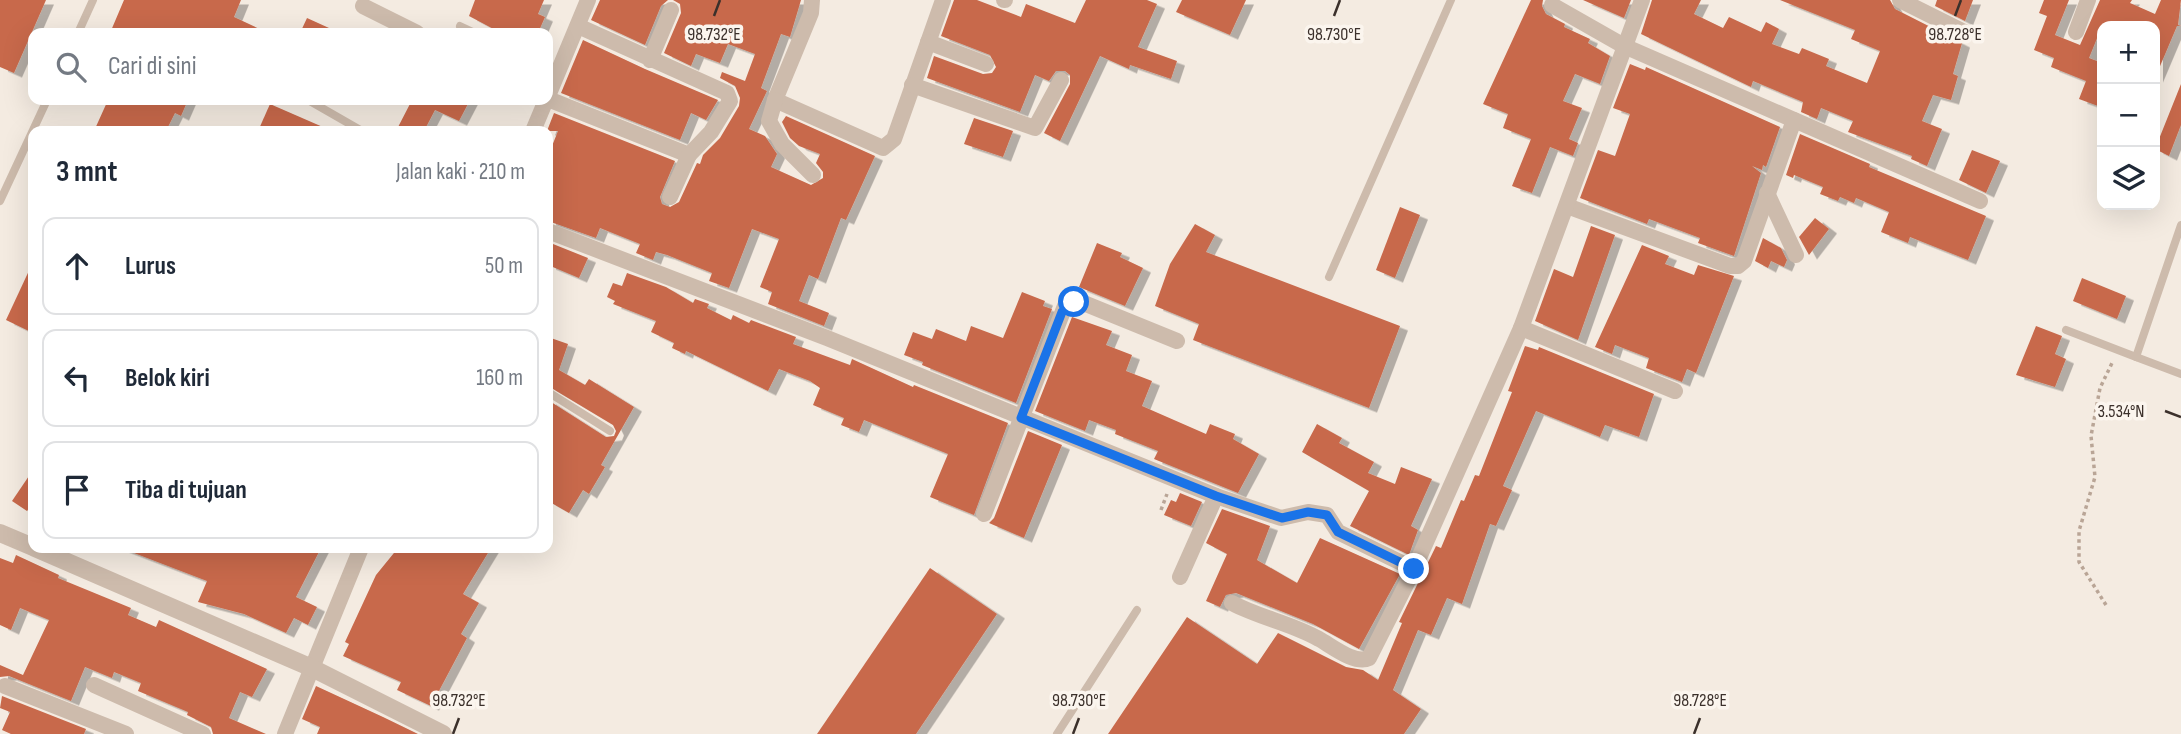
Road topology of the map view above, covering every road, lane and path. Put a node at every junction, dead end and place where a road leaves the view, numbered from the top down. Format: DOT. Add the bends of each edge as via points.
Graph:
graph roads {
  1 [pos="93,0"];
  2 [pos="588,0"];
  3 [pos="812,0"];
  4 [pos="943,0"];
  5 [pos="1451,0"];
  6 [pos="1642,0"];
  7 [pos="1900,0"];
  8 [pos="2088,0"];
  9 [pos="1552,5"];
  10 [pos="363,6"];
  11 [pos="671,10"];
  12 [pos="460,26"];
  13 [pos="578,26"];
  14 [pos="80,28"];
  15 [pos="407,28"];
  16 [pos="464,28"];
  17 [pos="2076,32"];
  18 [pos="1966,33"];
  19 [pos="928,42"];
  20 [pos="1625,46"];
  21 [pos="650,60"];
  22 [pos="986,64"];
  23 [pos="553,69"];
  24 [pos="1061,80"];
  25 [pos="912,85"];
  26 [pos="553,100"];
  27 [pos="775,100"];
  28 [pos="45,105"];
  29 [pos="317,105"];
  30 [pos="544,105"];
  31 [pos="1794,120"];
  32 [pos="35,126"];
  33 [pos="353,126"];
  34 [pos="535,126"];
  35 [pos="28,141"];
  36 [pos="689,155"];
  37 [pos="813,175"];
  38 [pos="1767,193"];
  39 [pos="670,197"];
  40 [pos="0,201"];
  41 [pos="1980,201"];
  42 [pos="1567,206"];
  43 [pos="2181,225"];
  44 [pos="553,233"];
  45 [pos="1796,254"];
  46 [pos="1329,277"];
  47 [pos="1521,328"];
  48 [pos="2066,330"];
  49 [pos="1177,341"];
  50 [pos="2136,357"];
  51 [pos="2181,374"];
  52 [pos="1675,391"];
  53 [pos="553,395"];
  54 [pos="1021,418"];
  55 [pos="610,431"];
  56 [pos="1216,496"];
  57 [pos="984,514"];
  58 [pos="0,533"];
  59 [pos="28,545"];
  60 [pos="48,553"];
  61 [pos="359,553"];
  62 [pos="1414,569"];
  63 [pos="1180,577"];
  64 [pos="1232,603"];
  65 [pos="2106,605"];
  66 [pos="1137,610"];
  67 [pos="312,668"];
  68 [pos="94,685"];
  69 [pos="5,686"];
  70 [pos="126,734"];
  71 [pos="203,734"];
  72 [pos="285,734"];
  73 [pos="443,734"];
  74 [pos="1057,734"];
  1 -- 14 [label="lane"];
  2 -- 13 [label="street"];
  3 -- 27 [label="street" via="811,13"];
  4 -- 19 [label="street"];
  5 -- 46 [label="lane"];
  6 -- 20 [label="street"];
  7 -- 18 [label="street"];
  8 -- 17 [label="street"];
  9 -- 20 [label="street"];
  10 -- 15 [label="street"];
  11 -- 21 [label="street"];
  12 -- 16 [label="lane"];
  13 -- 21 [label="street"];
  13 -- 23 [label="street"];
  19 -- 22 [label="street"];
  19 -- 25 [label="street"];
  20 -- 31 [label="street"];
  20 -- 42 [label="street"];
  21 -- 36 [label="street" via="730,96 711,132"];
  24 -- 25 [label="street" via="1035,128"];
  25 -- 27 [label="street" via="894,139 884,148"];
  26 -- 36 [label="street"];
  27 -- 37 [label="street" via="769,121 782,144"];
  28 -- 32 [label="lane"];
  29 -- 33 [label="lane"];
  30 -- 34 [label="street"];
  31 -- 38 [label="street"];
  31 -- 41 [label="street"];
  35 -- 40 [label="lane"];
  36 -- 39 [label="street"];
  38 -- 42 [label="street" via="1744,261 1734,267"];
  38 -- 45 [label="street"];
  42 -- 47 [label="street"];
  43 -- 50 [label="lane"];
  44 -- 54 [label="street"];
  47 -- 52 [label="street"];
  47 -- 62 [label="street"];
  48 -- 50 [label="lane"];
  49 -- 54 [label="street" via="1086,304 1069,303"];
  50 -- 51 [label="lane"];
  50 -- 65 [label="path" via="2111,361 2100,388 2091,436 2095,477 2079,531 2079,562"];
  53 -- 55 [label="lane"];
  54 -- 56 [label="street"];
  54 -- 57 [label="street"];
  56 -- 62 [label="street" via="1282,518 1308,512 1327,515 1338,532"];
  56 -- 63 [label="street"];
  58 -- 59 [label="street"];
  60 -- 67 [label="street"];
  61 -- 67 [label="street"];
  62 -- 64 [label="street" via="1366,660 1354,659 1296,626 1254,615"];
  66 -- 74 [label="lane"];
  67 -- 72 [label="street"];
  67 -- 73 [label="street"];
  68 -- 71 [label="street"];
  69 -- 70 [label="street"];
}
